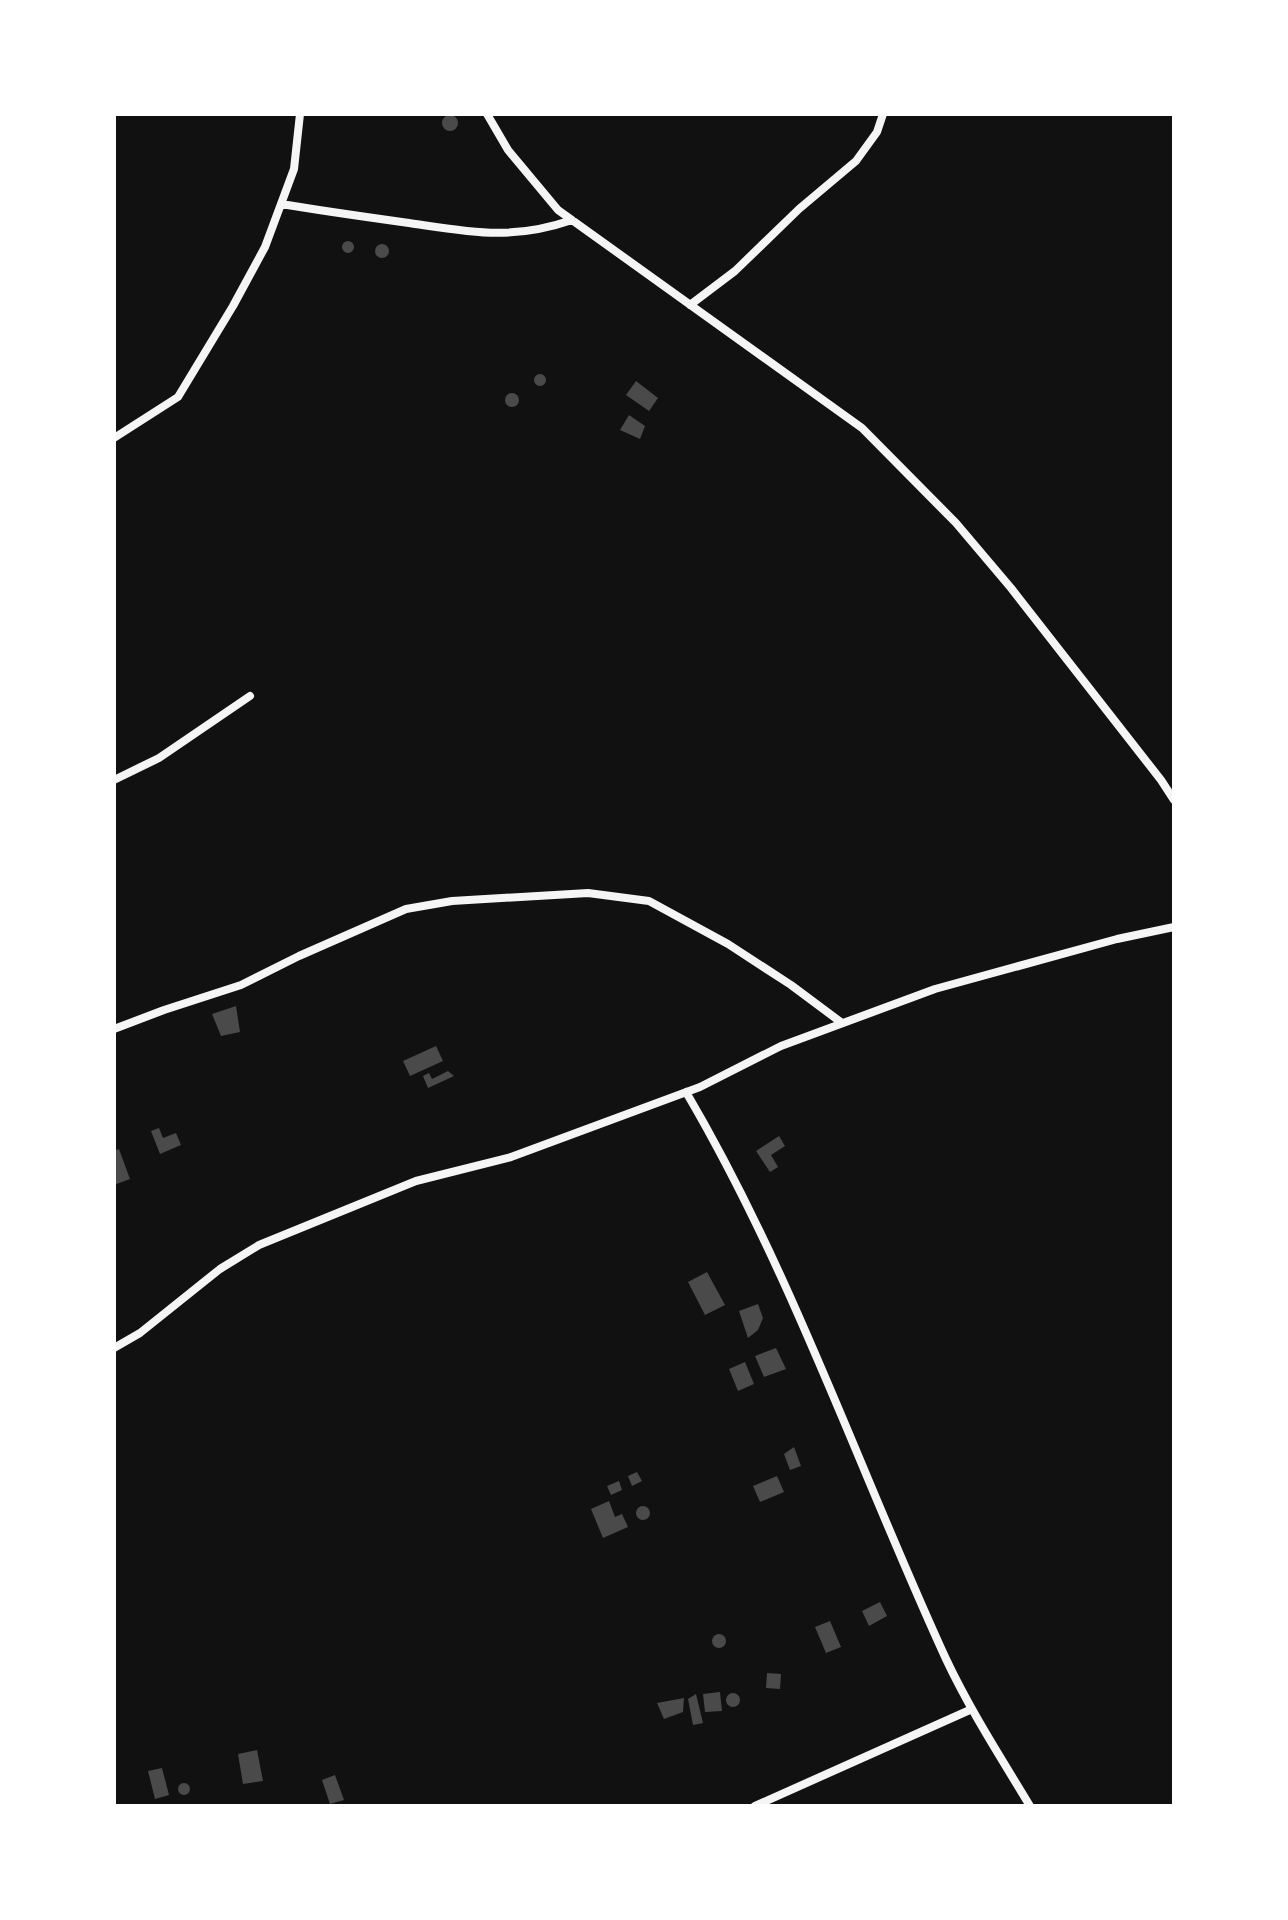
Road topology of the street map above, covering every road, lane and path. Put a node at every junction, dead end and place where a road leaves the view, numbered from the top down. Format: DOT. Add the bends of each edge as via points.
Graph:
graph roads {
  1 [pos="300,114"];
  2 [pos="487,114"];
  3 [pos="883,114"];
  4 [pos="281,204"];
  5 [pos="572,220"];
  6 [pos="690,305"];
  7 [pos="114,438"];
  8 [pos="250,696"];
  9 [pos="114,780"];
  10 [pos="1174,800"];
  11 [pos="1174,927"];
  12 [pos="842,1023"];
  13 [pos="114,1029"];
  14 [pos="686,1092"];
  15 [pos="114,1348"];
  16 [pos="972,1709"];
  17 [pos="755,1806"];
  18 [pos="1030,1806"];
  1 -- 4 [label="street" via="294,169"];
  2 -- 5 [label="street" via="508,150"];
  3 -- 6 [label="street" via="856,161"];
  4 -- 5 [label="street" via="481,235 548,229"];
  4 -- 7 [label="street" via="265,247 178,397"];
  5 -- 6 [label="street"];
  6 -- 10 [label="street" via="862,428 956,523"];
  8 -- 9 [label="street" via="159,758"];
  11 -- 12 [label="street" via="935,989"];
  12 -- 13 [label="street" via="728,944 649,901 588,893 406,909 241,985"];
  12 -- 14 [label="street"];
  14 -- 15 [label="street" via="511,1157 416,1181 259,1245"];
  14 -- 16 [label="street" via="768,1251"];
  16 -- 17 [label="street"];
  16 -- 18 [label="street"];
}
